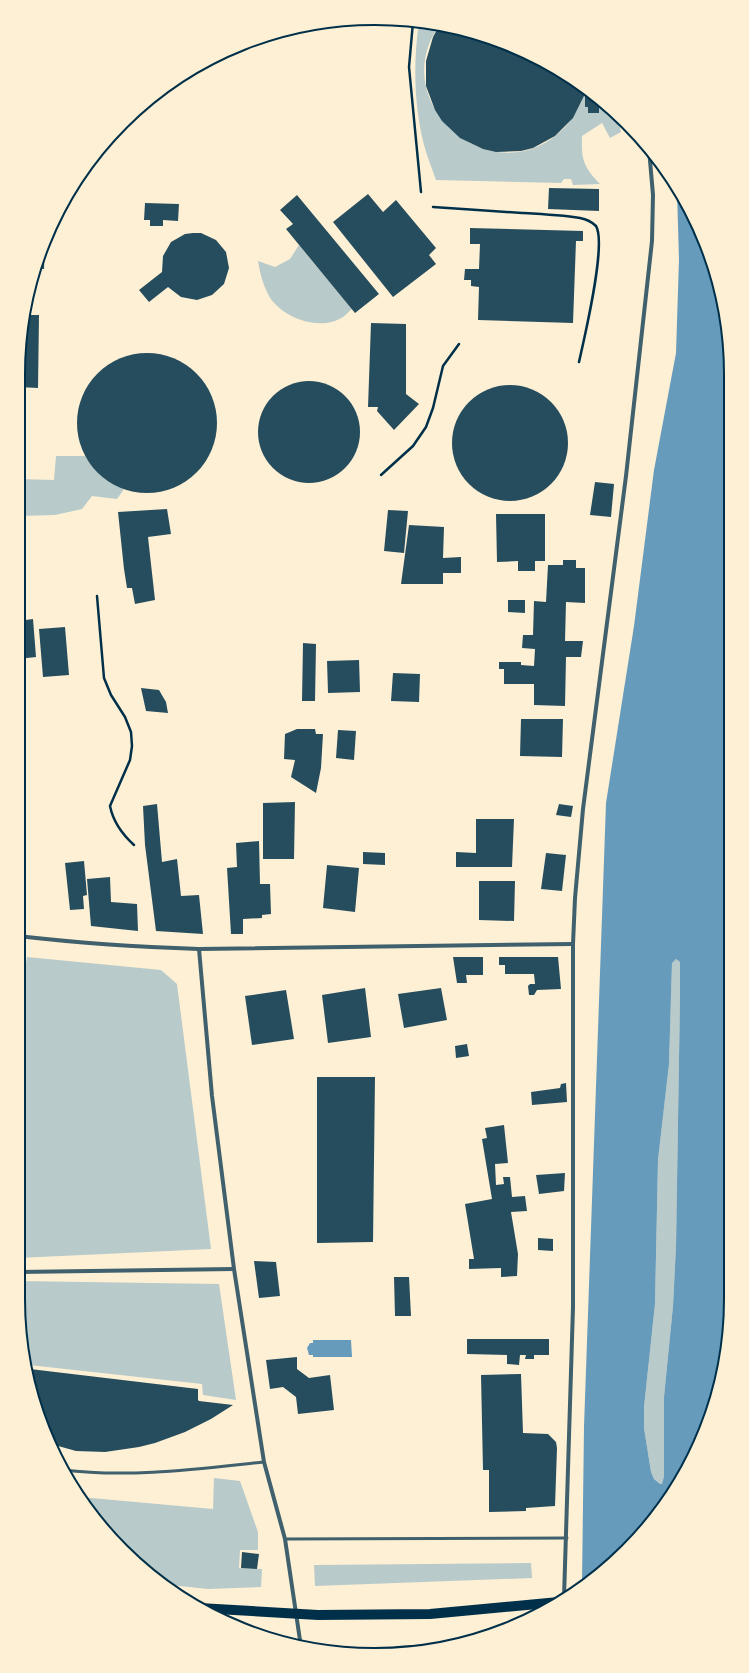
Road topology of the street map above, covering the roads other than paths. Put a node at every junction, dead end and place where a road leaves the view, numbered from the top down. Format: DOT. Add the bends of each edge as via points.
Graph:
graph roads {
  1 [pos="650,159"];
  2 [pos="25,937"];
  3 [pos="573,944"];
  4 [pos="199,949"];
  5 [pos="234,1269"];
  6 [pos="25,1272"];
  7 [pos="264,1462"];
  8 [pos="71,1471"];
  9 [pos="566,1538"];
  10 [pos="285,1539"];
  11 [pos="564,1592"];
  12 [pos="545,1603"];
  13 [pos="214,1609"];
  14 [pos="300,1640"];
  1 -- 3 [label="street" via="653,195 652,241 628,460 583,809"];
  2 -- 4 [label="street" via="66,942"];
  3 -- 4 [label="street"];
  3 -- 9 [label="street" via="573,1306"];
  4 -- 5 [label="street" via="212,1096"];
  5 -- 6 [label="street"];
  5 -- 7 [label="street"];
  7 -- 8 [label="lane" via="144,1473"];
  7 -- 10 [label="street"];
  9 -- 10 [label="lane"];
  9 -- 11 [label="street"];
  10 -- 14 [label="street"];
  12 -- 13 [label="main road" via="430,1614 318,1615"];
}
